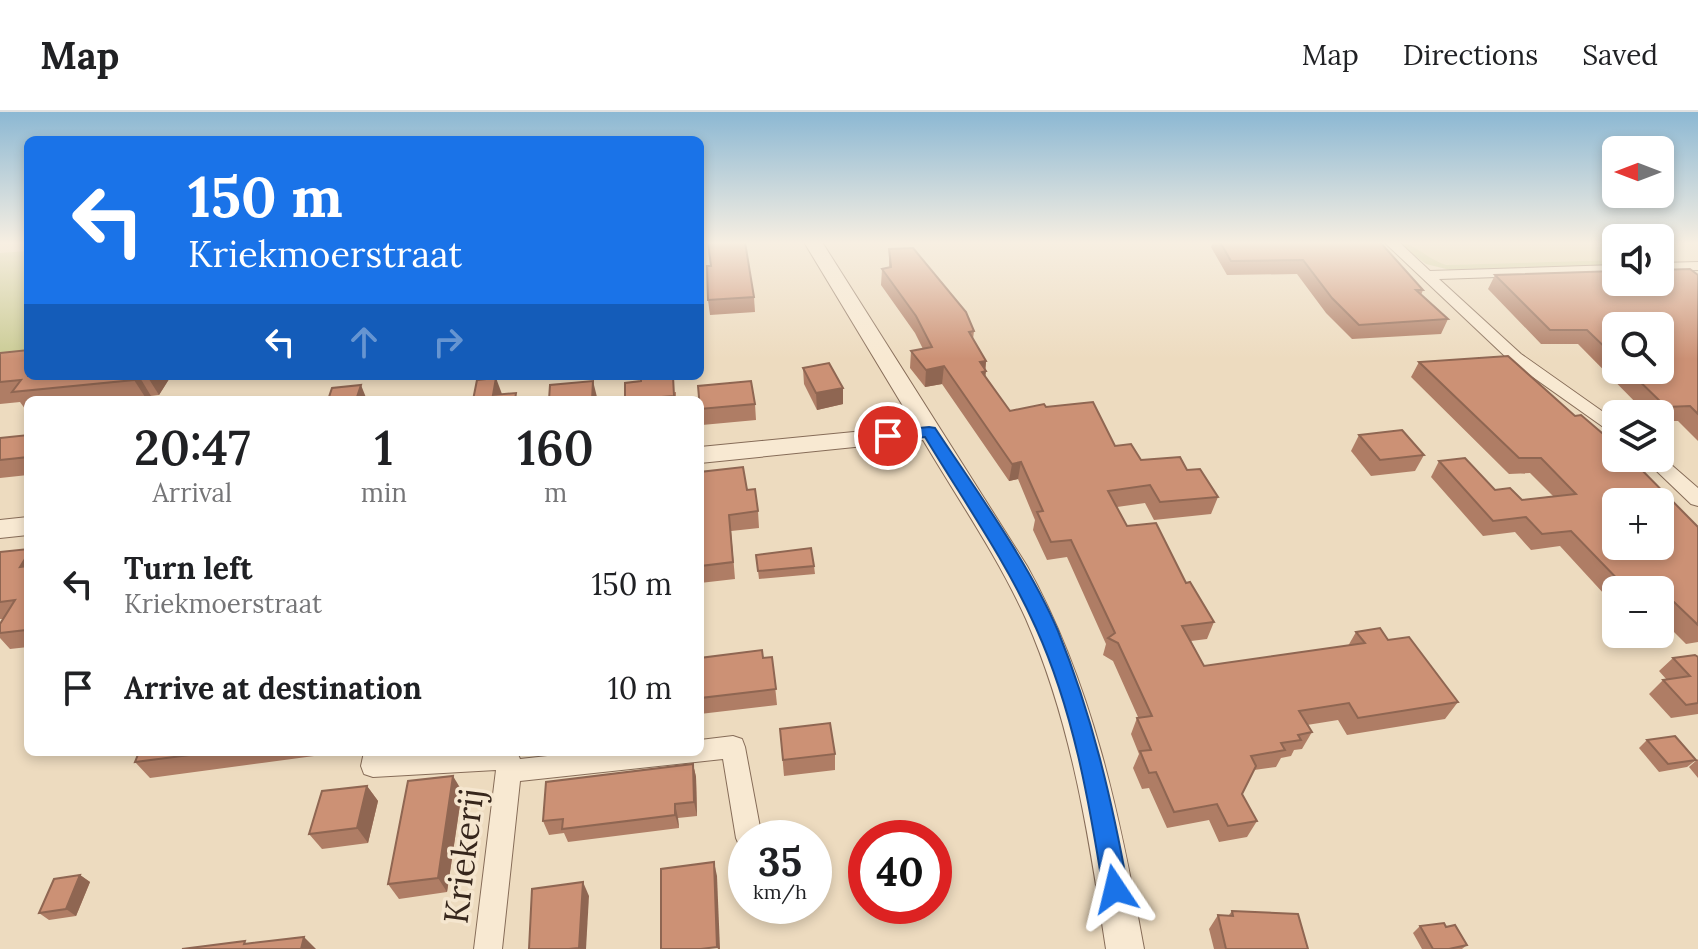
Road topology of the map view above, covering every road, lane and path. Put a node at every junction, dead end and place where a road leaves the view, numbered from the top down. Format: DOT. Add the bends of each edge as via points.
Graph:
graph roads {
  1 [pos="837,281"];
  2 [pos="1433,281"];
  3 [pos="1602,420"];
  4 [pos="929,432"];
  5 [pos="704,455"];
  6 [pos="1668,472"];
  7 [pos="1698,499"];
  8 [pos="24,526"];
  9 [pos="0,529"];
  10 [pos="704,751"];
  11 [pos="375,756"];
  12 [pos="649,756"];
  13 [pos="509,771"];
  14 [pos="746,820"];
  15 [pos="488,949"];
  16 [pos="1125,949"];
  1 -- 4 [label="street"];
  2 -- 3 [label="street" via="1515,357"];
  4 -- 5 [label="street"];
  4 -- 16 [label="street" via="1017,573 1047,629 1069,687 1100,798"];
  6 -- 7 [label="street"];
  8 -- 9 [label="street"];
  10 -- 14 [label="street" via="733,747"];
  11 -- 13 [label="street, Kriekerij" via="373,766 507,758"];
  12 -- 13 [label="street, Kriekerij"];
  13 -- 15 [label="street, Kriekerij"];
}
